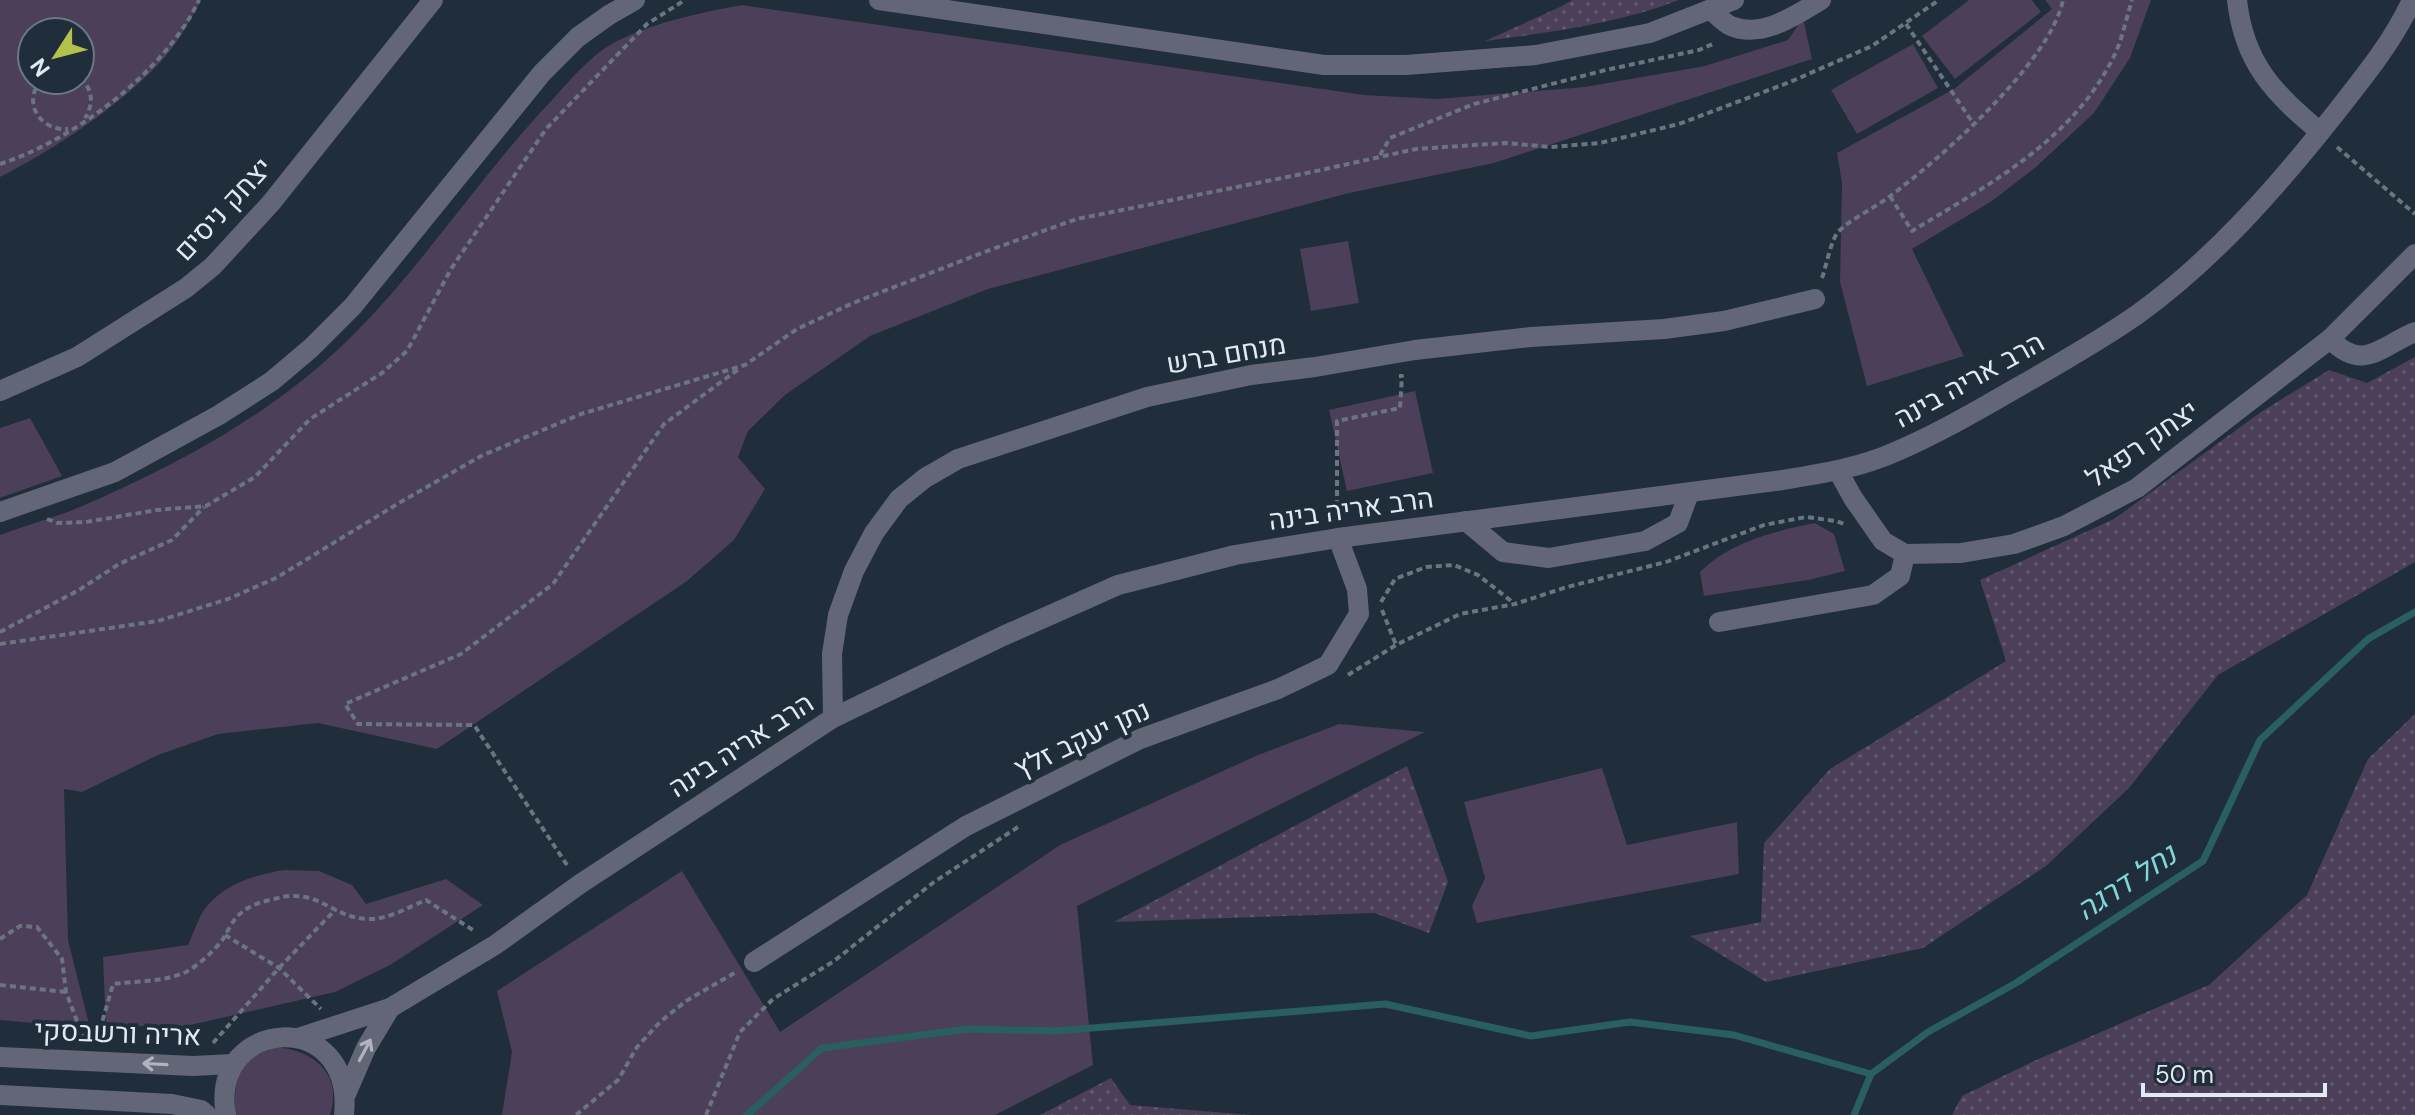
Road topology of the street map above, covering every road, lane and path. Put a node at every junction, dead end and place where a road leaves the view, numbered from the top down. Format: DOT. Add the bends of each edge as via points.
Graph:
graph roads {
  1 [pos="199,0"];
  2 [pos="433,0"];
  3 [pos="635,0"];
  4 [pos="879,0"];
  5 [pos="1734,0"];
  6 [pos="1821,0"];
  7 [pos="1939,0"];
  8 [pos="2063,0"];
  9 [pos="2132,0"];
  10 [pos="2237,0"];
  11 [pos="2412,0"];
  12 [pos="1711,10"];
  13 [pos="1906,24"];
  14 [pos="1755,28"];
  15 [pos="33,96"];
  16 [pos="91,96"];
  17 [pos="1973,123"];
  18 [pos="80,124"];
  19 [pos="2320,132"];
  20 [pos="1379,157"];
  21 [pos="0,164"];
  22 [pos="1890,196"];
  23 [pos="2415,214"];
  24 [pos="2415,254"];
  25 [pos="1815,299"];
  26 [pos="2415,332"];
  27 [pos="2330,339"];
  28 [pos="745,365"];
  29 [pos="1387,378"];
  30 [pos="0,391"];
  31 [pos="1838,471"];
  32 [pos="1689,493"];
  33 [pos="206,506"];
  34 [pos="0,512"];
  35 [pos="1466,521"];
  36 [pos="1848,526"];
  37 [pos="1338,538"];
  38 [pos="1905,554"];
  39 [pos="1515,604"];
  40 [pos="1719,622"];
  41 [pos="0,632"];
  42 [pos="0,644"];
  43 [pos="1396,645"];
  44 [pos="1341,679"];
  45 [pos="833,718"];
  46 [pos="1027,821"];
  47 [pos="580,884"];
  48 [pos="336,909"];
  49 [pos="225,935"];
  50 [pos="0,939"];
  51 [pos="495,945"];
  52 [pos="754,962"];
  53 [pos="279,968"];
  54 [pos="0,985"];
  55 [pos="66,992"];
  56 [pos="390,1008"];
  57 [pos="338,1025"];
  58 [pos="298,1038"];
  59 [pos="0,1057"];
  60 [pos="92,1061"];
  61 [pos="233,1064"];
  62 [pos="193,1066"];
  63 [pos="0,1095"];
  64 [pos="345,1105"];
  65 [pos="207,1115"];
  66 [pos="226,1115"];
  67 [pos="576,1115"];
  68 [pos="706,1115"];
  1 -- 18 [label="path" via="149,71"];
  2 -- 30 [label="street, יצחק ניסים" via="271,203 213,266 77,357"];
  3 -- 34 [label="street" via="578,37 542,73 353,306 272,381 115,472"];
  4 -- 12 [label="street" via="1324,65 1536,55 1650,33"];
  5 -- 12 [label="street"];
  6 -- 14 [label="street" via="1792,18"];
  7 -- 13 [label="path"];
  8 -- 17 [label="path" via="2041,48"];
  9 -- 22 [label="path" via="2115,56 2092,93 2024,161 1912,231"];
  10 -- 19 [label="street" via="2245,40 2259,72"];
  11 -- 19 [label="street, הרב אריה בינה" via="2394,35"];
  12 -- 14 [label="street" via="1730,26"];
  13 -- 17 [label="path"];
  13 -- 20 [label="path" via="1872,46 1679,124 1600,143 1439,147"];
  14 -- 20 [label="path" via="1699,50 1474,104 1390,138"];
  15 -- 18 [label="path" via="45,125 65,130"];
  16 -- 18 [label="path"];
  17 -- 22 [label="path"];
  18 -- 21 [label="path"];
  19 -- 23 [label="path"];
  19 -- 31 [label="street, הרב אריה בינה" via="2249,217 2138,314 1950,424 1893,453"];
  20 -- 28 [label="path" via="1077,219 853,303 797,329"];
  22 -- 25 [label="path" via="1837,232"];
  24 -- 27 [label="street, יצחק רפאל"];
  25 -- 45 [label="street, מנחם ברש" via="1709,323 1415,350 1251,375 1147,397 958,459 899,499 854,571 838,615 832,654"];
  26 -- 27 [label="street" via="2369,356 2343,352"];
  27 -- 38 [label="street, יצחק רפאל" via="2137,488 2064,526 2014,544 1961,553"];
  28 -- 42 [label="path" via="581,414 481,456 276,578 228,599 158,621"];
  28 -- 47 [label="path" via="664,424 553,584 461,654 345,704 358,724 474,725"];
  29 -- 37 [label="path" via="1402,376 1400,408 1337,421"];
  31 -- 32 [label="street, הרב אריה בינה"];
  31 -- 38 [label="street" via="1883,541"];
  32 -- 35 [label="street, הרב אריה בינה"];
  32 -- 35 [label="street" via="1678,523 1645,541 1549,558 1503,552"];
  33 -- 41 [label="path" via="172,540"];
  35 -- 37 [label="street, הרב אריה בינה"];
  36 -- 39 [label="path" via="1806,517 1764,525 1666,562"];
  37 -- 45 [label="street, הרב אריה בינה" via="1235,555 1118,585"];
  37 -- 52 [label="street, נתן יעקב זלץ" via="1357,589 1359,614 1328,665 1278,689 1140,739 966,826"];
  38 -- 40 [label="street" via="1900,576 1873,595"];
  39 -- 43 [label="path" via="1460,614"];
  39 -- 43 [label="path" via="1478,575 1454,565 1426,567 1395,579 1380,605"];
  43 -- 44 [label="path"];
  45 -- 47 [label="street, הרב אריה בינה"];
  46 -- 68 [label="path" via="773,999 740,1032"];
  47 -- 51 [label="street, הרב אריה בינה"];
  48 -- 49 [label="path" via="306,896 279,897 253,905"];
  48 -- 51 [label="path" via="371,920 426,900"];
  48 -- 53 [label="path"];
  49 -- 53 [label="path"];
  49 -- 60 [label="path" via="186,972 113,984"];
  50 -- 55 [label="path" via="20,926 37,927 62,959"];
  51 -- 56 [label="street, הרב אריה בינה"];
  52 -- 67 [label="path" via="660,1022 618,1080"];
  53 -- 57 [label="path"];
  53 -- 62 [label="path"];
  54 -- 55 [label="path"];
  55 -- 60 [label="path"];
  56 -- 57 [label="street, הרב אריה בינה"];
  64 -- 56 [label="street, הרב אריה בינה, one-way" via="366,1048"];
  57 -- 58 [label="street, הרב אריה בינה"];
  58 -- 61 [label="street, הרב אריה בינה" via="261,1041"];
  58 -- 64 [label="street" via="331,1058 341,1075"];
  59 -- 60 [label="street, אריה ורשבסקי"];
  62 -- 60 [label="street, אריה ורשבסקי, one-way"];
  61 -- 62 [label="street, אריה ורשבסקי"];
  61 -- 66 [label="street" via="225,1081"];
  63 -- 65 [label="street" via="172,1104"];
}
